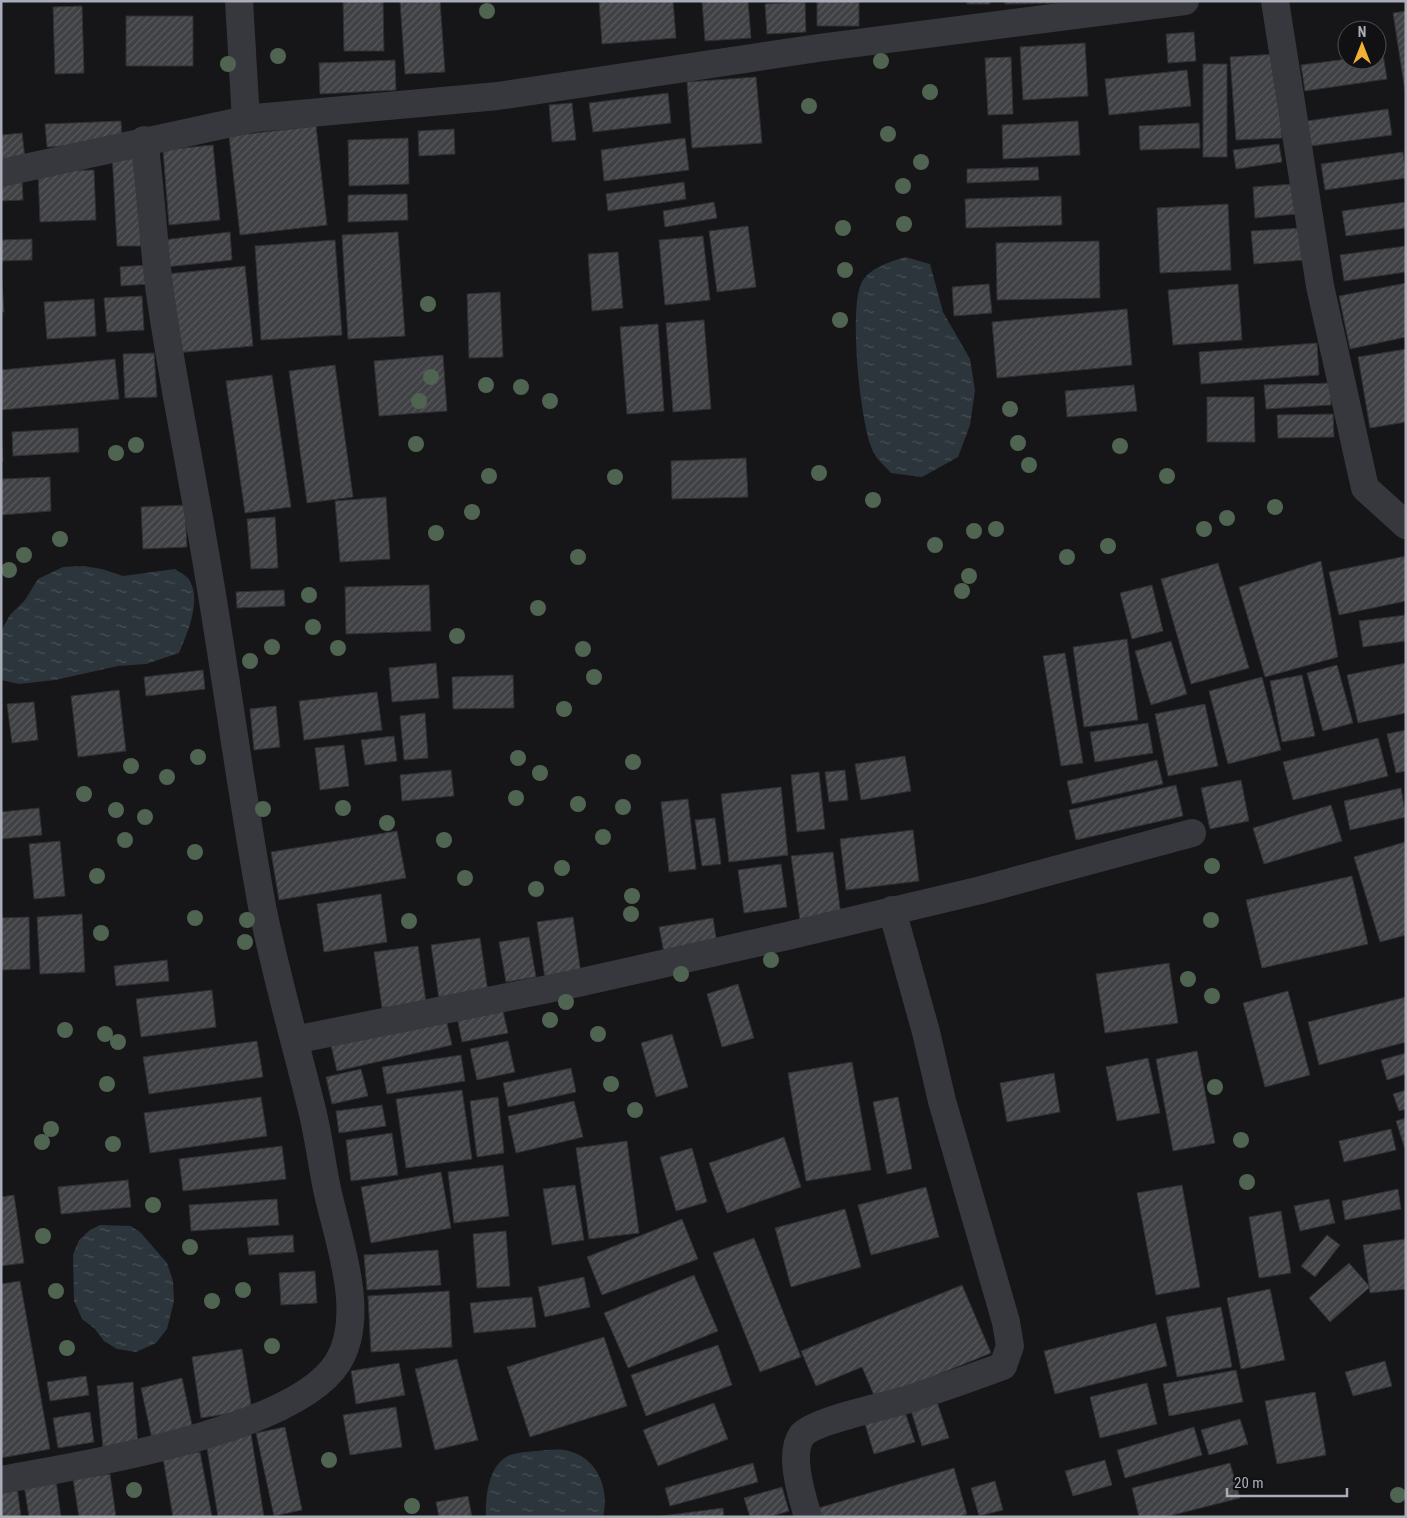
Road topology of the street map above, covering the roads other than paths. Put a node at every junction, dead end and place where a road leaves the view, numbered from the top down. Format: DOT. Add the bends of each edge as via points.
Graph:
graph roads {
  1 [pos="239,1"];
  2 [pos="1185,1"];
  3 [pos="1276,1"];
  4 [pos="246,120"];
  5 [pos="144,140"];
  6 [pos="1,173"];
  7 [pos="1406,525"];
  8 [pos="1192,833"];
  9 [pos="892,910"];
  10 [pos="294,1040"];
  11 [pos="1,1480"];
  12 [pos="808,1517"];
  1 -- 4 [label="street"];
  2 -- 4 [label="street" via="818,48 498,96"];
  3 -- 7 [label="street" via="1320,286 1365,488"];
  4 -- 5 [label="street"];
  5 -- 6 [label="street"];
  5 -- 10 [label="street" via="169,355 228,683 263,910"];
  8 -- 9 [label="street"];
  9 -- 10 [label="street" via="592,979"];
  9 -- 12 [label="street" via="942,1101 1004,1314 1010,1346 1003,1366 906,1400 820,1424 803,1434 796,1449 798,1478"];
  10 -- 11 [label="street" via="347,1275 351,1329 338,1362 314,1389 258,1416 185,1442 116,1459"];
}
